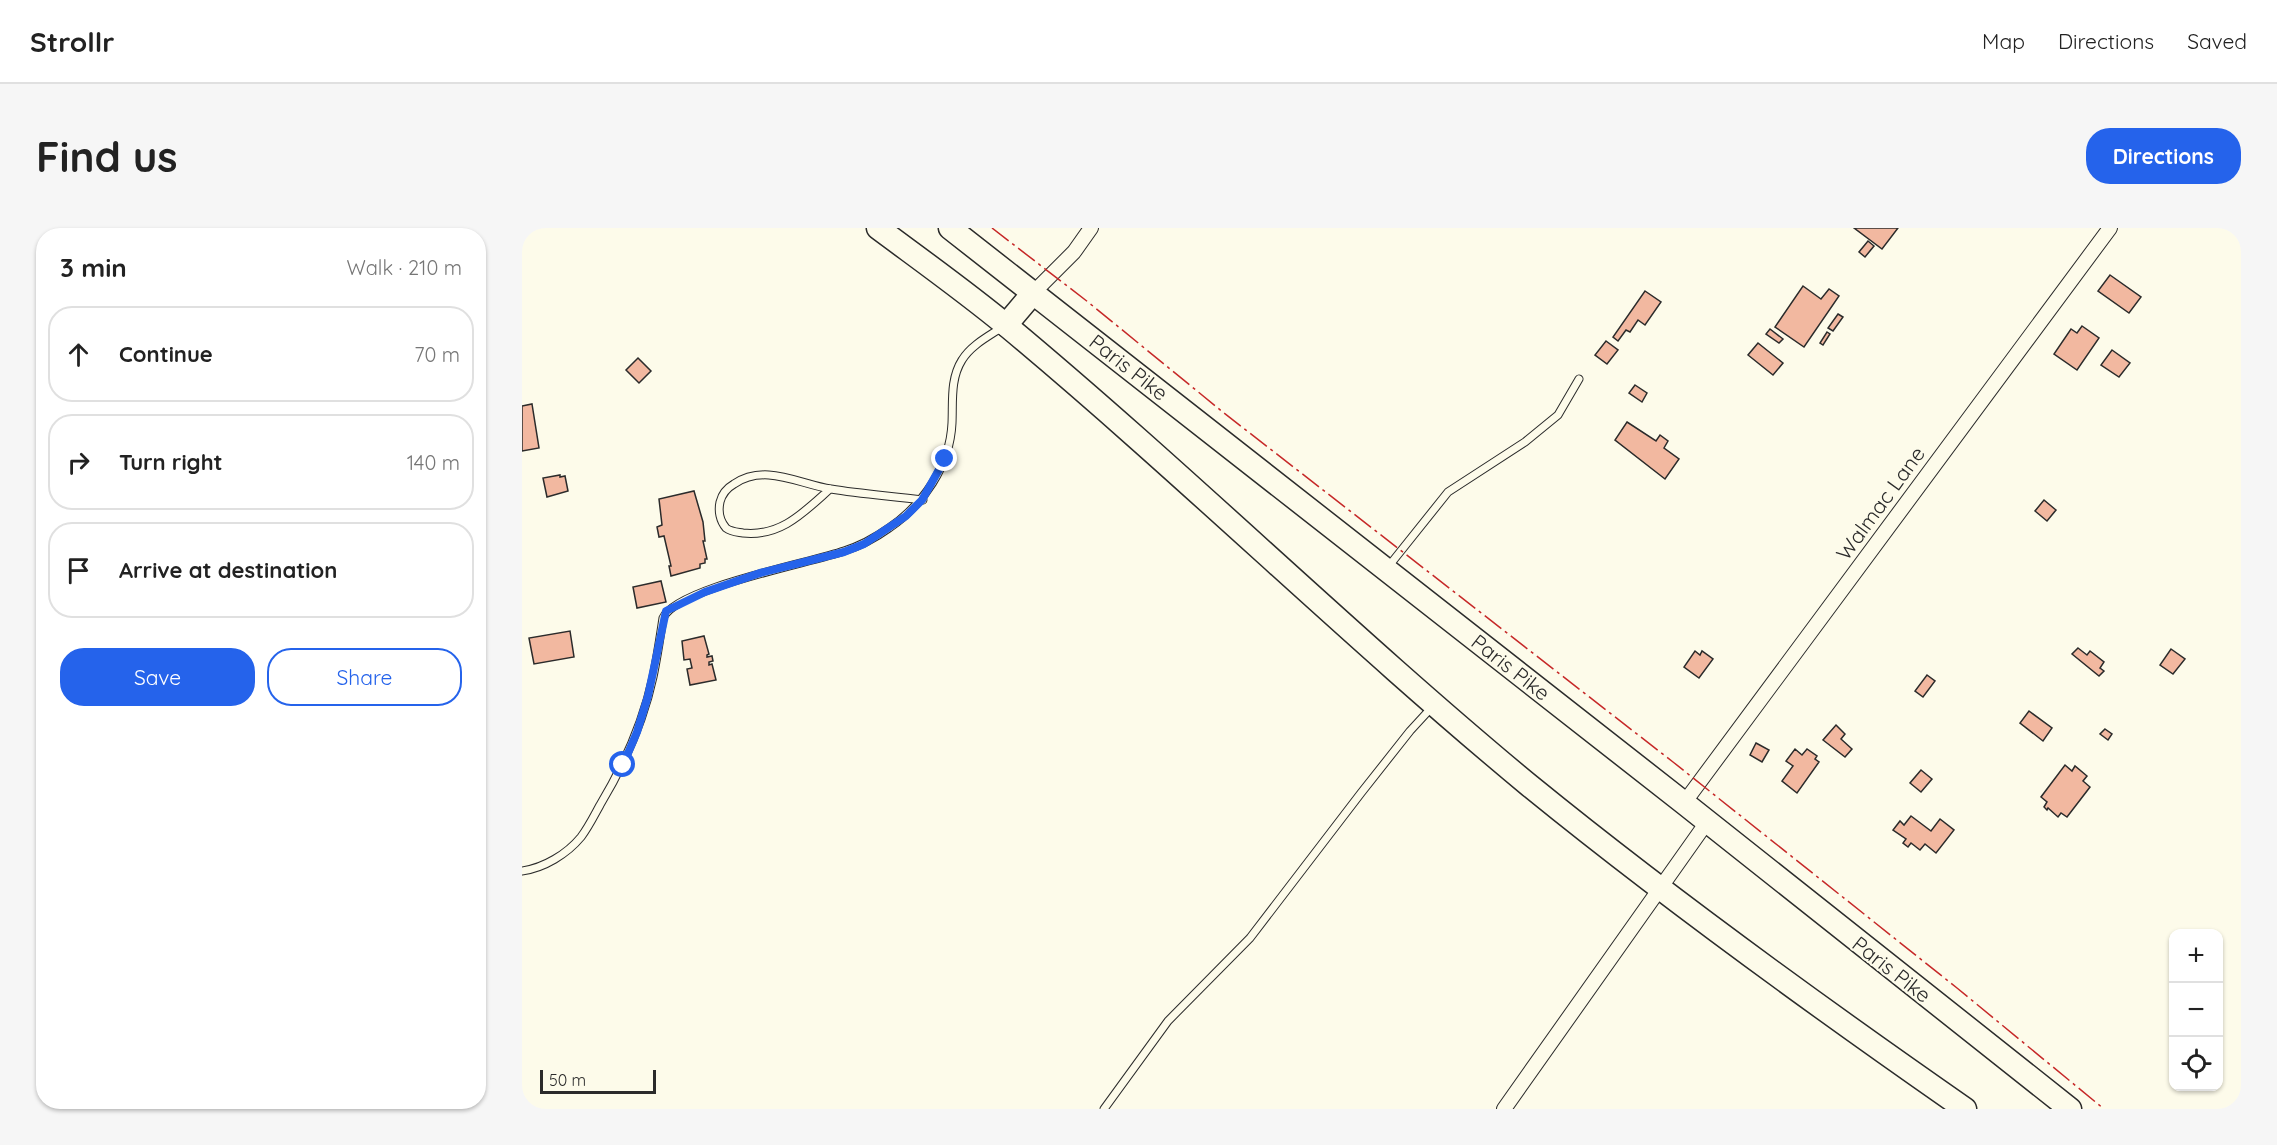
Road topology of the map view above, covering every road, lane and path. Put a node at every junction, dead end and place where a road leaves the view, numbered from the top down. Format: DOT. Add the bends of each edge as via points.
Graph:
graph roads {
  1 [pos="878,228"];
  2 [pos="950,228"];
  3 [pos="1091,228"];
  4 [pos="2110,228"];
  5 [pos="1034,292"];
  6 [pos="1006,325"];
  7 [pos="1579,379"];
  8 [pos="830,489"];
  9 [pos="922,500"];
  10 [pos="1386,569"];
  11 [pos="1434,704"];
  12 [pos="1684,803"];
  13 [pos="1707,822"];
  14 [pos="522,871"];
  15 [pos="1661,888"];
  16 [pos="1104,1109"];
  17 [pos="1504,1109"];
  18 [pos="1965,1109"];
  19 [pos="2070,1109"];
  1 -- 6 [label="highway"];
  2 -- 5 [label="highway, Paris Pike"];
  3 -- 5 [label="street" via="1074,252"];
  4 -- 12 [label="street, Walmac Lane"];
  5 -- 6 [label="highway"];
  5 -- 10 [label="highway, Paris Pike"];
  6 -- 9 [label="lane" via="971,348 961,361 955,376 945,459"];
  6 -- 11 [label="highway"];
  7 -- 10 [label="lane" via="1558,415 1525,442 1448,492"];
  8 -- 8 [label="lane" via="781,476 754,475 739,480 725,492 719,508 722,522 729,530 738,532 778,530"];
  8 -- 9 [label="lane"];
  9 -- 14 [label="lane" via="906,516 864,544 749,577 666,611 637,732 608,792 573,844 558,857"];
  10 -- 12 [label="highway, Paris Pike"];
  11 -- 15 [label="highway"];
  11 -- 16 [label="lane" via="1250,938 1168,1021"];
  12 -- 13 [label="highway, Paris Pike"];
  13 -- 15 [label="street"];
  13 -- 19 [label="highway, Paris Pike"];
  15 -- 17 [label="street"];
  15 -- 18 [label="highway" via="1745,954"];
}
